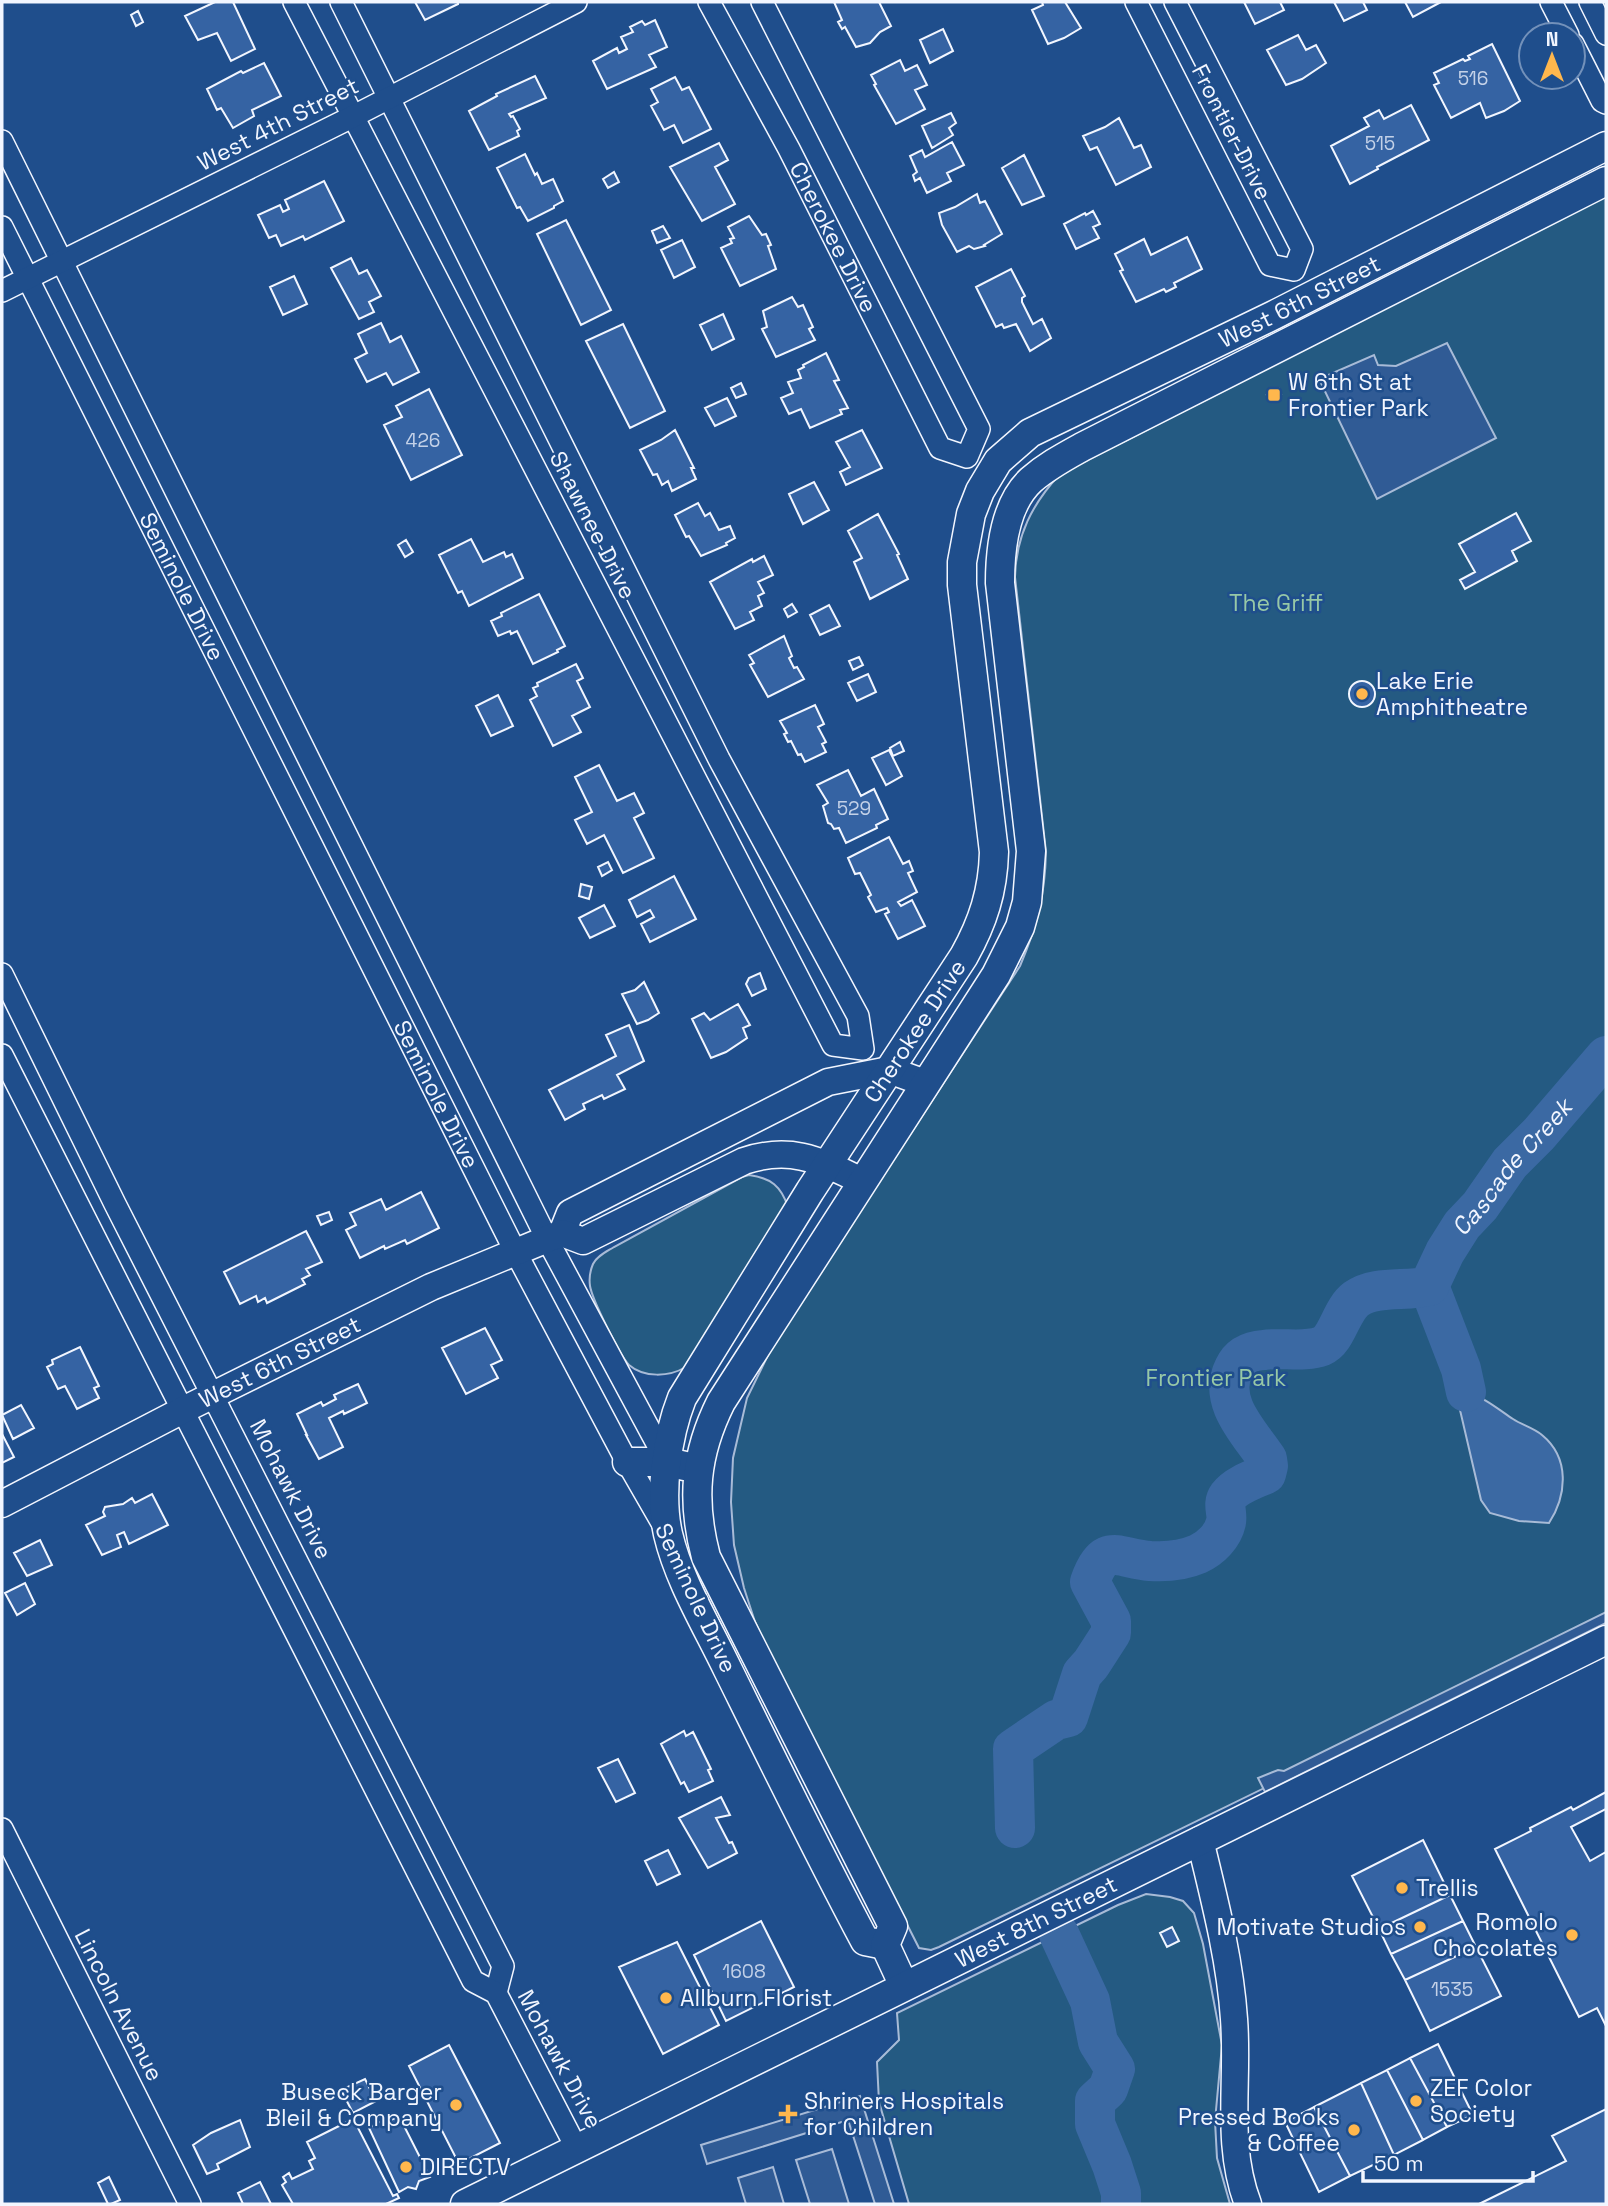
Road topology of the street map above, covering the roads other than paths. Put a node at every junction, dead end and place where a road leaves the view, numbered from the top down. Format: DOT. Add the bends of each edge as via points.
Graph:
graph roads {
  1 [pos="294,2"];
  2 [pos="341,2"];
  3 [pos="576,2"];
  4 [pos="709,2"];
  5 [pos="762,2"];
  6 [pos="1136,2"];
  7 [pos="1175,2"];
  8 [pos="1551,2"];
  9 [pos="1590,2"];
  10 [pos="1561,21"];
  11 [pos="1606,34"];
  12 [pos="1587,72"];
  13 [pos="388,97"];
  14 [pos="1606,103"];
  15 [pos="352,117"];
  16 [pos="2,141"];
  17 [pos="1606,146"];
  18 [pos="1606,181"];
  19 [pos="2,227"];
  20 [pos="61,261"];
  21 [pos="1294,270"];
  22 [pos="26,279"];
  23 [pos="2,291"];
  24 [pos="1307,298"];
  25 [pos="1320,326"];
  26 [pos="967,457"];
  27 [pos="991,472"];
  28 [pos="1017,501"];
  29 [pos="2,974"];
  30 [pos="863,1049"];
  31 [pos="2,1055"];
  32 [pos="889,1070"];
  33 [pos="926,1083"];
  34 [pos="828,1164"];
  35 [pos="862,1181"];
  36 [pos="555,1236"];
  37 [pos="515,1251"];
  38 [pos="214,1395"];
  39 [pos="183,1410"];
  40 [pos="627,1462"];
  41 [pos="667,1462"];
  42 [pos="698,1469"];
  43 [pos="2,1504"];
  44 [pos="698,1511"];
  45 [pos="668,1534"];
  46 [pos="1606,1640"];
  47 [pos="2,1829"];
  48 [pos="1200,1840"];
  49 [pos="885,1945"];
  50 [pos="904,1986"];
  51 [pos="496,1993"];
  52 [pos="578,2149"];
  53 [pos="190,2204"];
  54 [pos="465,2204"];
  55 [pos="1248,2204"];
  1 -- 15 [label="street, Shawnee Drive"];
  2 -- 13 [label="street, Shawnee Drive"];
  3 -- 13 [label="street, West 4th Street"];
  4 -- 26 [label="street, Cherokee Drive" via="940,448"];
  5 -- 26 [label="street, Cherokee Drive" via="979,429"];
  6 -- 21 [label="street, Frontier Drive" via="1270,265"];
  7 -- 21 [label="street, Frontier Drive" via="1302,249"];
  8 -- 10 [label="street"];
  9 -- 11 [label="street"];
  12 -- 14 [label="street"];
  13 -- 15 [label="street, West 4th Street"];
  13 -- 30 [label="street, Shawnee Drive" via="719,760 858,1016"];
  15 -- 20 [label="street, West 4th Street"];
  15 -- 30 [label="street, Shawnee Drive" via="832,1045"];
  16 -- 20 [label="street, Seminole Drive"];
  17 -- 24 [label="main road, West 6th Street"];
  18 -- 25 [label="main road, West 6th Street"];
  19 -- 22 [label="street, Seminole Drive"];
  20 -- 22 [label="street, West 4th Street"];
  20 -- 36 [label="street, Seminole Drive"];
  21 -- 24 [label="street, Frontier Drive"];
  22 -- 23 [label="street, West 4th Street"];
  22 -- 37 [label="street, Seminole Drive"];
  24 -- 25 [label="street, Frontier Drive"];
  24 -- 27 [label="main road, West 6th Street" via="1030,433"];
  25 -- 28 [label="main road, West 6th Street" via="1050,465 1029,482"];
  26 -- 27 [label="street, Cherokee Drive"];
  27 -- 28 [label="street, Cherokee Drive"];
  27 -- 32 [label="main road, Cherokee Drive" via="971,514 962,585 992,831 990,894 985,915 964,956"];
  28 -- 33 [label="main road, Cherokee Drive" via="1002,544 1000,583 1030,839 1027,902 1003,962"];
  29 -- 38 [label="street, Mohawk Drive"];
  30 -- 32 [label="street, Shawnee Drive"];
  31 -- 39 [label="street, Mohawk Drive"];
  32 -- 33 [label="street"];
  32 -- 34 [label="main road, Cherokee Drive"];
  32 -- 36 [label="street" via="828,1082 741,1125 570,1213"];
  33 -- 35 [label="main road, Cherokee Drive"];
  34 -- 35 [label="street, West 6th Street"];
  34 -- 36 [label="street, West 6th Street" via="803,1155 763,1154 583,1241"];
  34 -- 41 [label="main road, Cherokee Drive" via="682,1398 673,1421"];
  35 -- 42 [label="main road, Cherokee Drive" via="721,1402"];
  36 -- 37 [label="street, West 6th Street"];
  36 -- 41 [label="street, Seminole Drive"];
  37 -- 38 [label="street, West 6th Street" via="431,1287"];
  37 -- 40 [label="street, Seminole Drive"];
  38 -- 39 [label="street, West 6th Street"];
  38 -- 51 [label="street, Mohawk Drive" via="503,1966"];
  39 -- 43 [label="street, West 6th Street"];
  39 -- 51 [label="street, Mohawk Drive" via="473,1981"];
  40 -- 41 [label="main road"];
  40 -- 45 [label="street, Seminole Drive"];
  41 -- 42 [label="main road"];
  41 -- 45 [label="main road, Cherokee Drive"];
  42 -- 44 [label="main road, Cherokee Drive"];
  44 -- 49 [label="main road, Seminole Drive" via="706,1557 893,1926"];
  45 -- 49 [label="main road, Seminole Drive" via="685,1581 833,1881 865,1941"];
  46 -- 48 [label="main road, West 8th Street"];
  47 -- 53 [label="street, Lincoln Avenue"];
  48 -- 50 [label="main road, West 8th Street"];
  48 -- 55 [label="street" via="1229,1979 1236,2039 1233,2124"];
  49 -- 50 [label="main road, Seminole Drive"];
  50 -- 52 [label="main road, West 8th Street"];
  51 -- 52 [label="street, Mohawk Drive"];
  52 -- 54 [label="main road, West 8th Street"];
}
